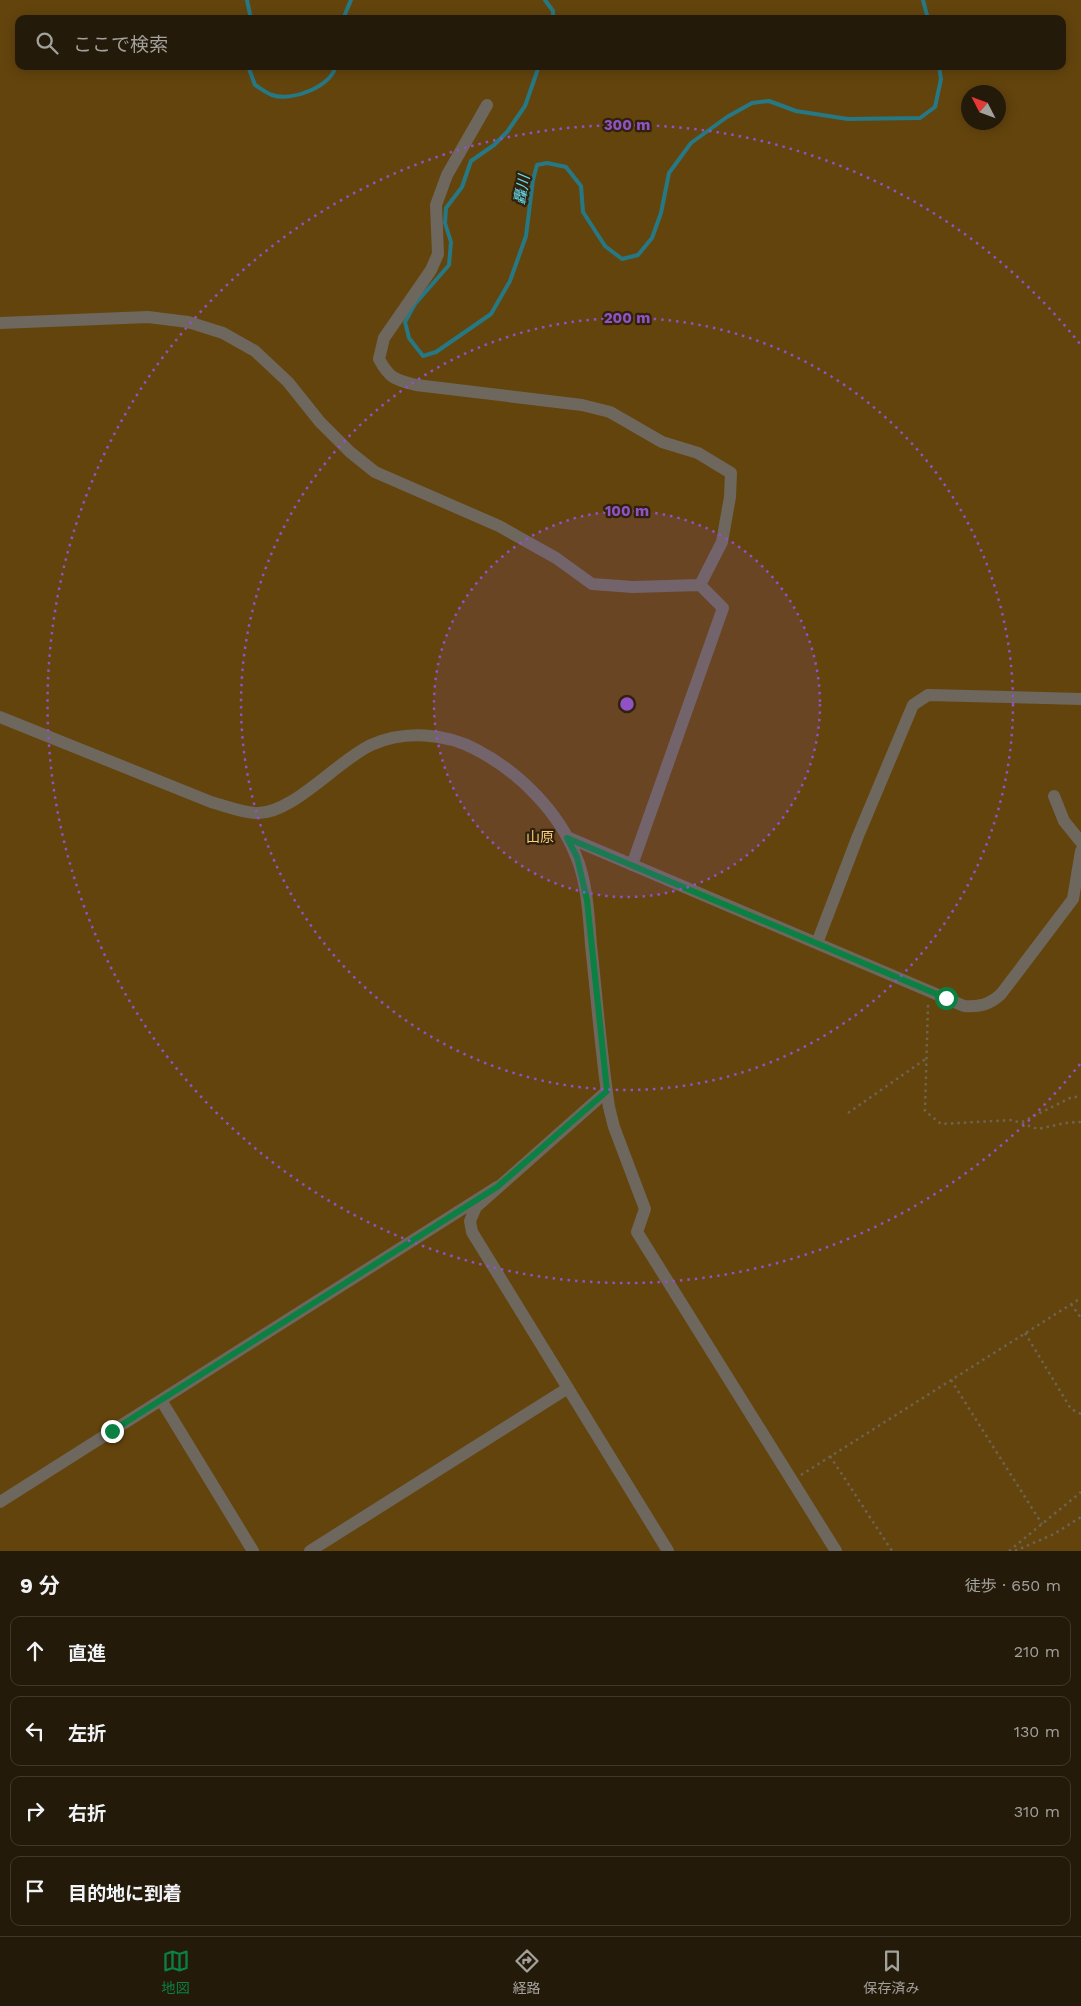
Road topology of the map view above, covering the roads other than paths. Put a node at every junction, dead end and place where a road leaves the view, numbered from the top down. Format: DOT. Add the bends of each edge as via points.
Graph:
graph roads {
  1 [pos="487,105"];
  2 [pos="0,323"];
  3 [pos="700,585"];
  4 [pos="1081,699"];
  5 [pos="0,718"];
  6 [pos="1054,796"];
  7 [pos="567,838"];
  8 [pos="1081,842"];
  9 [pos="1081,851"];
  10 [pos="632,865"];
  11 [pos="817,943"];
  12 [pos="607,1091"];
  13 [pos="497,1187"];
  14 [pos="568,1388"];
  15 [pos="160,1400"];
  16 [pos="0,1502"];
  17 [pos="254,1551"];
  18 [pos="310,1551"];
  19 [pos="668,1551"];
  20 [pos="836,1551"];
  1 -- 3 [label="street" via="447,175 436,205 438,254 431,270 384,338 379,359 386,372 397,380 416,385 582,405 610,412 662,442 698,453 731,473 722,542"];
  2 -- 3 [label="street" via="148,317 188,322 223,333 255,351 288,382 320,422 375,472 499,526 556,558 592,584 633,587"];
  3 -- 10 [label="street" via="723,608"];
  4 -- 11 [label="street" via="928,695 913,705"];
  5 -- 7 [label="street" via="212,802 257,813 276,810 371,745 416,735 442,738 468,745 510,772 535,795"];
  6 -- 8 [label="street" via="1064,821"];
  7 -- 10 [label="street"];
  7 -- 12 [label="street" via="577,857 587,900"];
  9 -- 11 [label="street" via="1073,899 1013,979 992,1002 981,1007 964,1006"];
  10 -- 11 [label="street"];
  12 -- 13 [label="street"];
  12 -- 20 [label="street" via="614,1127 645,1209 637,1232"];
  13 -- 14 [label="street" via="476,1207 470,1220 472,1232"];
  13 -- 15 [label="street"];
  14 -- 18 [label="street"];
  14 -- 19 [label="street"];
  15 -- 16 [label="street"];
  15 -- 17 [label="street"];
}
